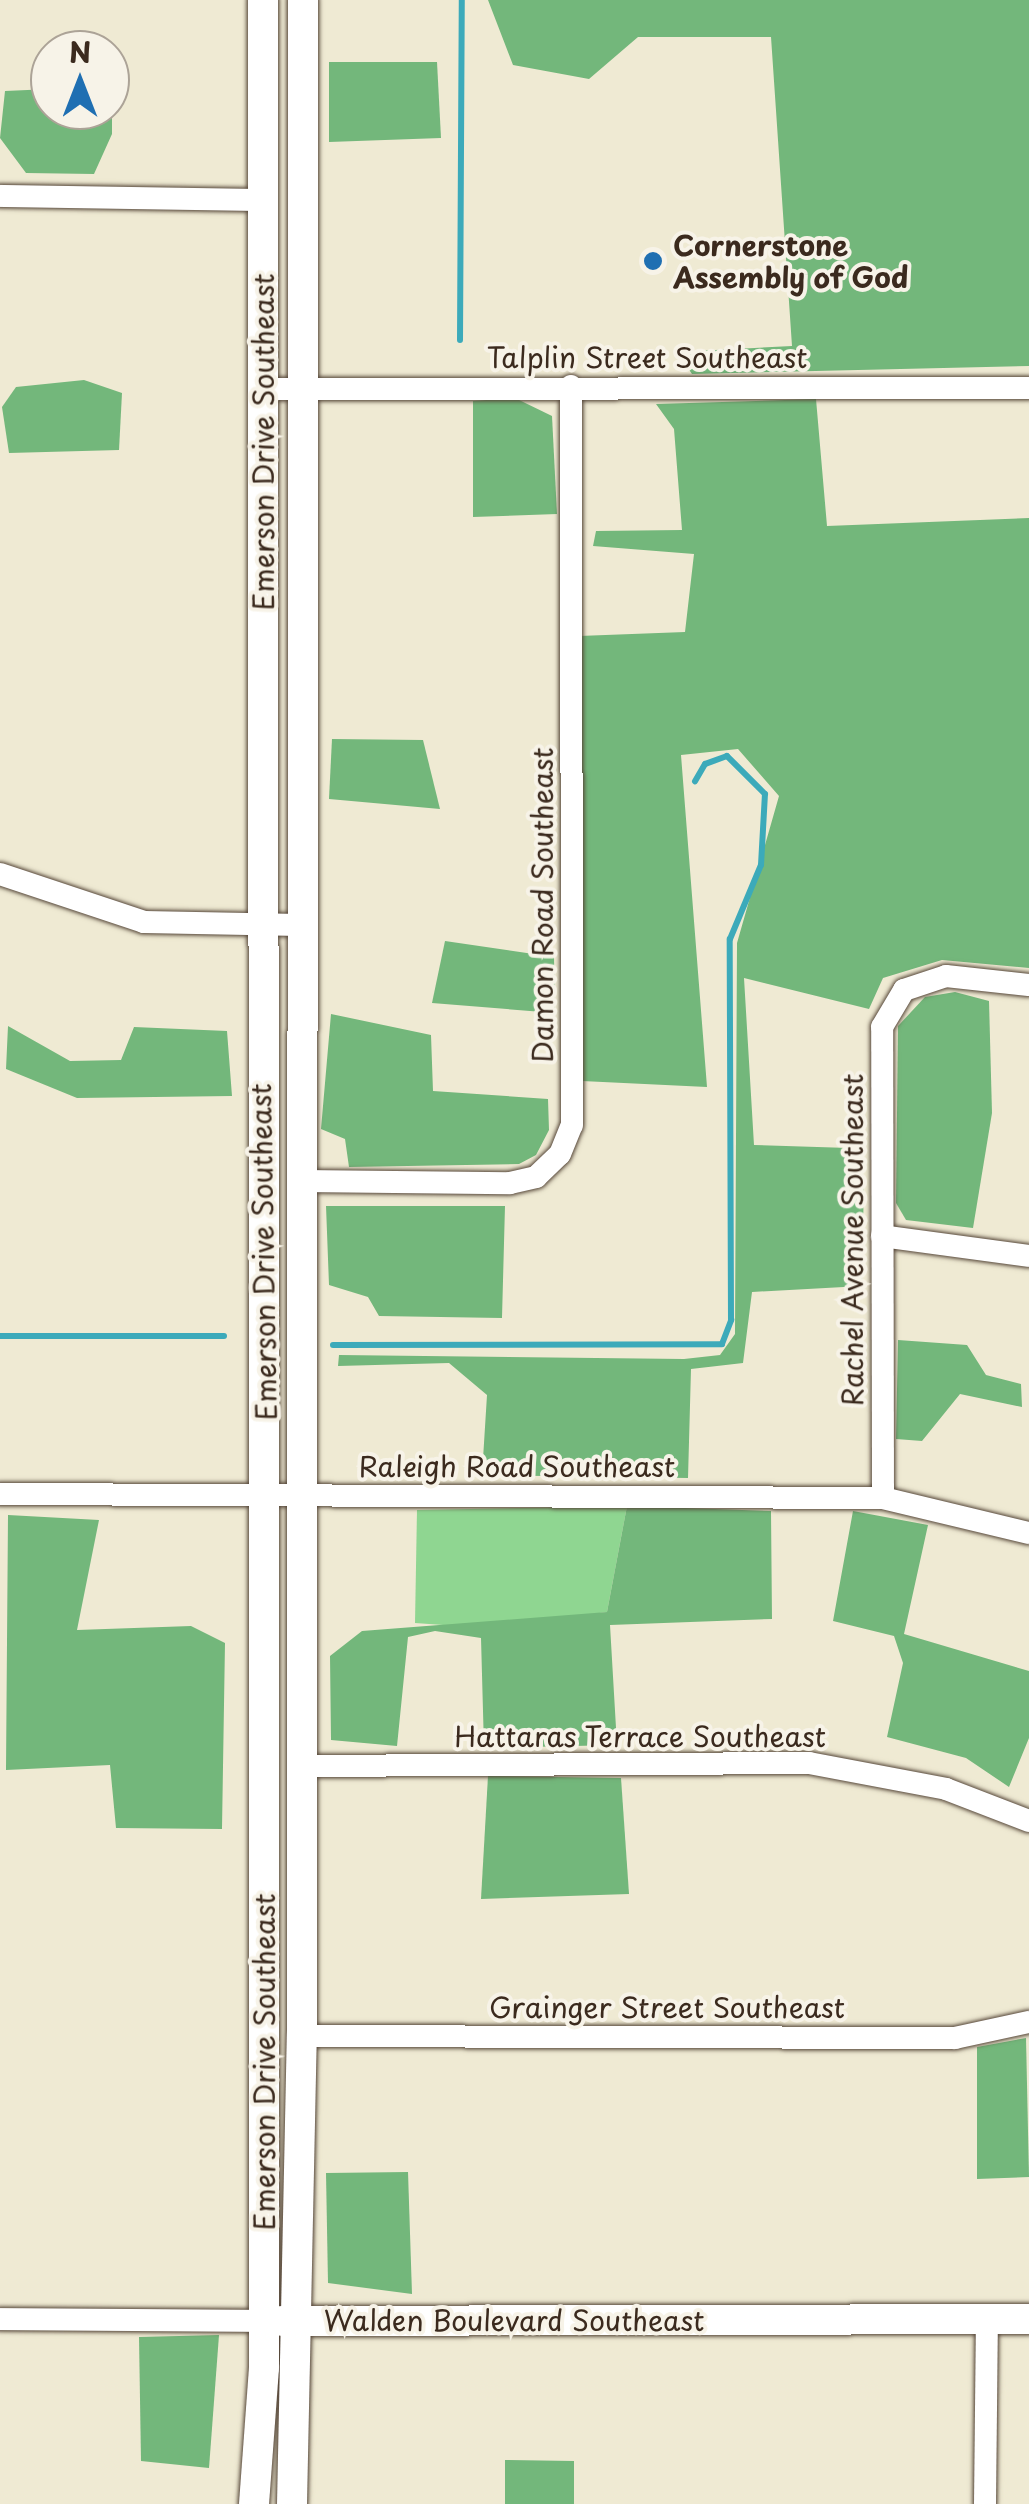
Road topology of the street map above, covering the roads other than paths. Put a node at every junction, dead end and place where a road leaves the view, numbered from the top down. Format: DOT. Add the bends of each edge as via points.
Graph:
graph roads {
  1 [pos="264,0"];
  2 [pos="303,0"];
  3 [pos="0,196"];
  4 [pos="263,200"];
  5 [pos="571,386"];
  6 [pos="304,388"];
  7 [pos="1029,388"];
  8 [pos="266,389"];
  9 [pos="0,874"];
  10 [pos="300,925"];
  11 [pos="259,926"];
  12 [pos="1029,985"];
  13 [pos="302,1181"];
  14 [pos="882,1236"];
  15 [pos="1029,1256"];
  16 [pos="0,1494"];
  17 [pos="265,1494"];
  18 [pos="303,1495"];
  19 [pos="883,1498"];
  20 [pos="1029,1534"];
  21 [pos="302,1766"];
  22 [pos="1029,1821"];
  23 [pos="1029,2022"];
  24 [pos="302,2036"];
  25 [pos="0,2319"];
  26 [pos="987,2319"];
  27 [pos="1029,2319"];
  28 [pos="264,2320"];
  29 [pos="301,2321"];
  30 [pos="254,2504"];
  31 [pos="292,2504"];
  32 [pos="986,2504"];
  1 -- 4 [label="street, Emerson Drive Southeast"];
  2 -- 6 [label="street, Emerson Drive Southeast"];
  3 -- 4 [label="street"];
  4 -- 8 [label="street, Emerson Drive Southeast"];
  5 -- 6 [label="street, Talplin Street Southeast"];
  5 -- 7 [label="street, Talplin Street Southeast"];
  5 -- 13 [label="street, Damon Road Southeast" via="572,1125 560,1154 536,1176 510,1183"];
  6 -- 8 [label="street, Talplin Street Southeast"];
  6 -- 10 [label="street, Emerson Drive Southeast"];
  8 -- 11 [label="street, Emerson Drive Southeast"];
  9 -- 11 [label="street" via="144,922"];
  10 -- 11 [label="street"];
  10 -- 13 [label="street, Emerson Drive Southeast"];
  11 -- 17 [label="street, Emerson Drive Southeast"];
  12 -- 14 [label="street, Rachel Avenue Southeast" via="946,976 904,990 882,1028"];
  13 -- 18 [label="street, Emerson Drive Southeast"];
  14 -- 15 [label="street"];
  14 -- 19 [label="street, Rachel Avenue Southeast"];
  16 -- 17 [label="street, Raleigh Road Southeast"];
  17 -- 18 [label="street, Raleigh Road Southeast"];
  17 -- 28 [label="street, Emerson Drive Southeast"];
  18 -- 19 [label="street, Raleigh Road Southeast"];
  18 -- 21 [label="street, Emerson Drive Southeast"];
  19 -- 20 [label="street, Raleigh Road Southeast"];
  21 -- 22 [label="street, Hattaras Terrace Southeast" via="809,1763 946,1789"];
  21 -- 24 [label="street, Emerson Drive Southeast"];
  23 -- 24 [label="street, Grainger Street Southeast" via="955,2038"];
  24 -- 29 [label="street, Emerson Drive Southeast"];
  25 -- 28 [label="street, Walden Boulevard Southeast"];
  26 -- 27 [label="street, Walden Boulevard Southeast"];
  26 -- 29 [label="street, Walden Boulevard Southeast"];
  26 -- 32 [label="street"];
  28 -- 29 [label="street, Walden Boulevard Southeast"];
  28 -- 30 [label="street, Emerson Drive Southeast"];
  29 -- 31 [label="street, Emerson Drive Southeast"];
}
